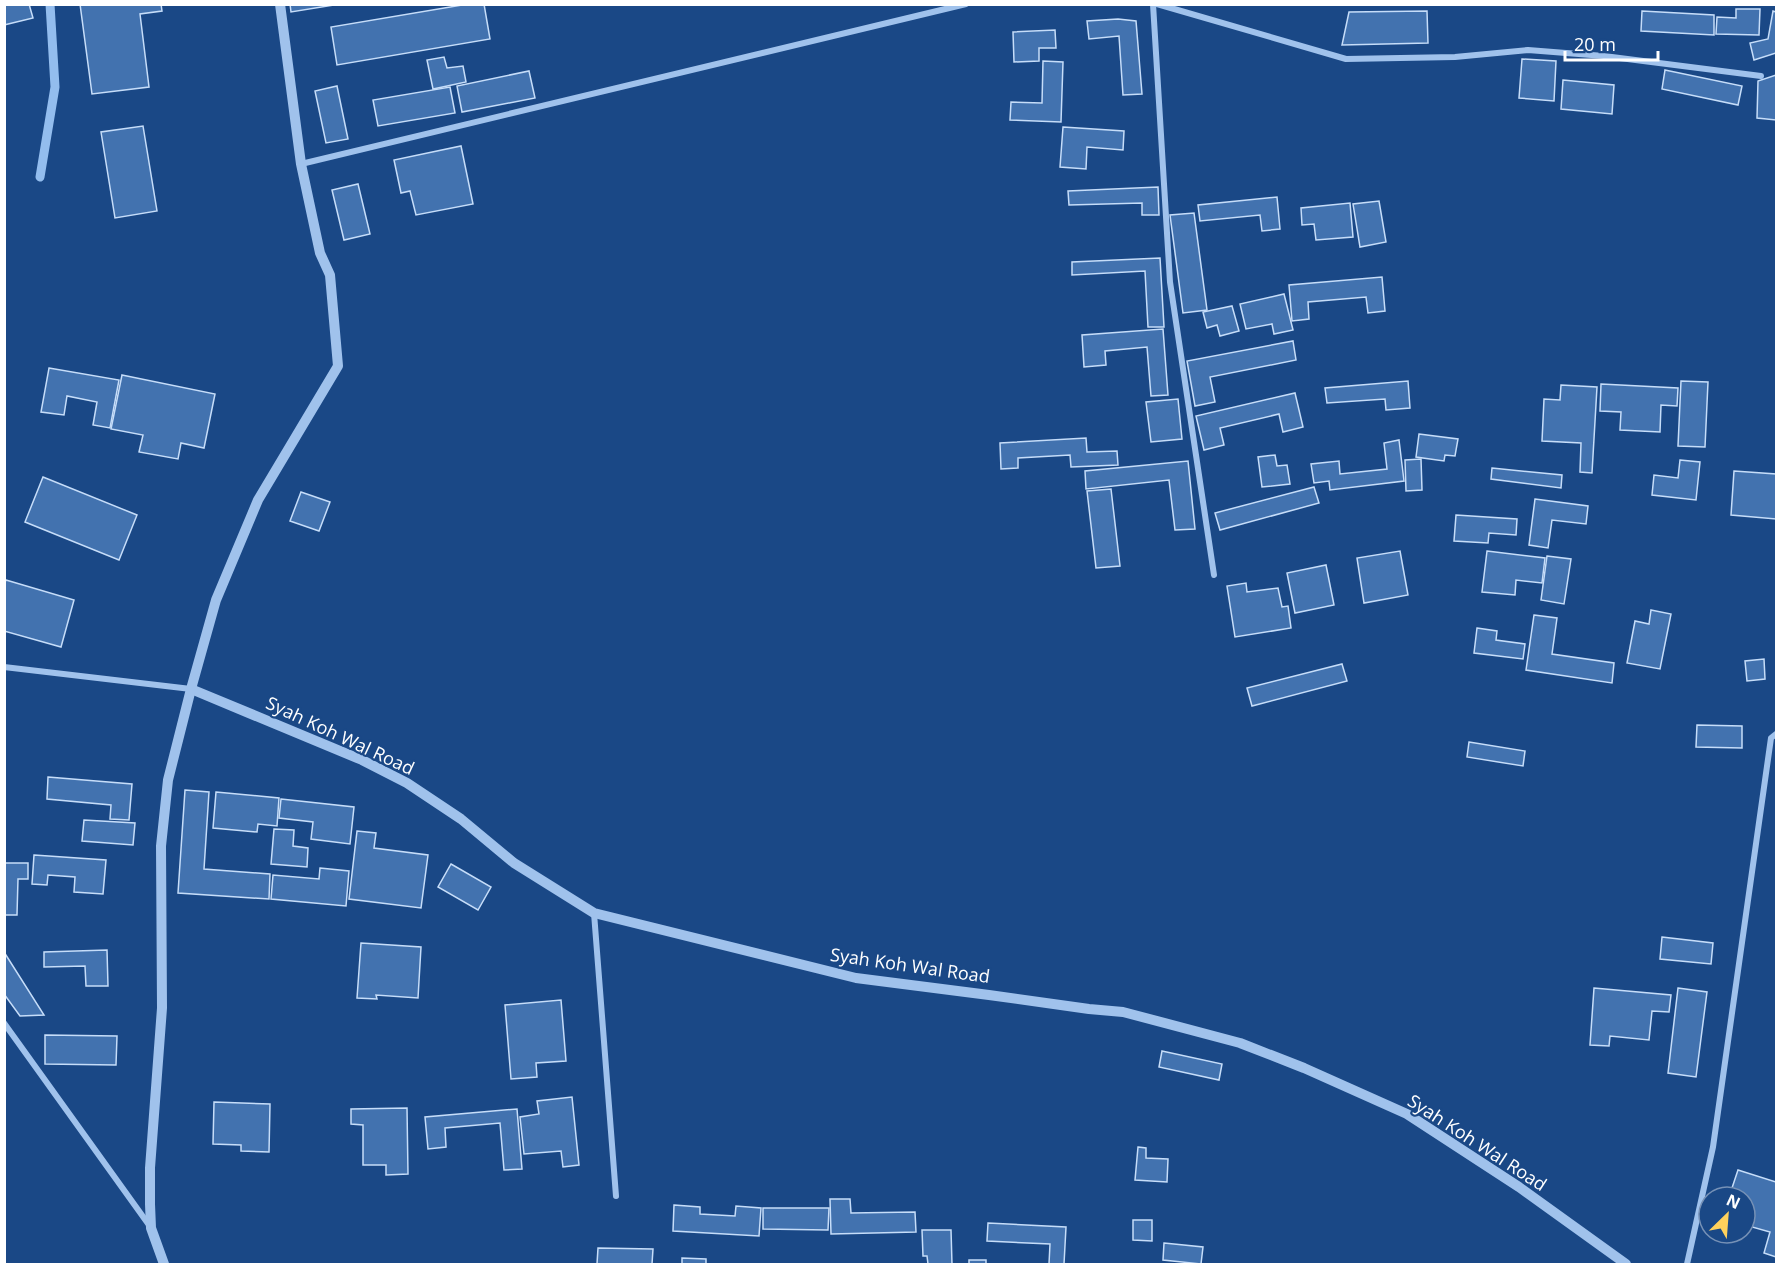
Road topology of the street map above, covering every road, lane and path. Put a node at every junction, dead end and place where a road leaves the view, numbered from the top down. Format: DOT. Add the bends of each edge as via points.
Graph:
graph roads {
  1 [pos="280,4"];
  2 [pos="966,4"];
  3 [pos="1155,4"];
  4 [pos="1761,76"];
  5 [pos="301,164"];
  6 [pos="1214,575"];
  7 [pos="4,667"];
  8 [pos="191,689"];
  9 [pos="1776,734"];
  10 [pos="594,912"];
  11 [pos="4,1023"];
  12 [pos="616,1196"];
  13 [pos="151,1228"];
  14 [pos="164,1264"];
  15 [pos="1626,1264"];
  16 [pos="1687,1264"];
  1 -- 5 [label="street"];
  2 -- 5 [label="street"];
  3 -- 4 [label="street" via="1346,59 1455,57 1528,50"];
  3 -- 6 [label="street" via="1170,282"];
  5 -- 8 [label="street" via="320,253 330,275 339,366 258,500 216,600"];
  7 -- 8 [label="street"];
  8 -- 10 [label="street, Syah Koh Wal Road" via="407,783 514,863"];
  8 -- 13 [label="street" via="168,780 161,846 162,1008 150,1168"];
  9 -- 16 [label="street" via="1771,738 1713,1147"];
  10 -- 12 [label="street"];
  10 -- 15 [label="street, Syah Koh Wal Road" via="856,978 1123,1012 1240,1043 1407,1114 1519,1187"];
  11 -- 13 [label="street"];
  13 -- 14 [label="street"];
}
